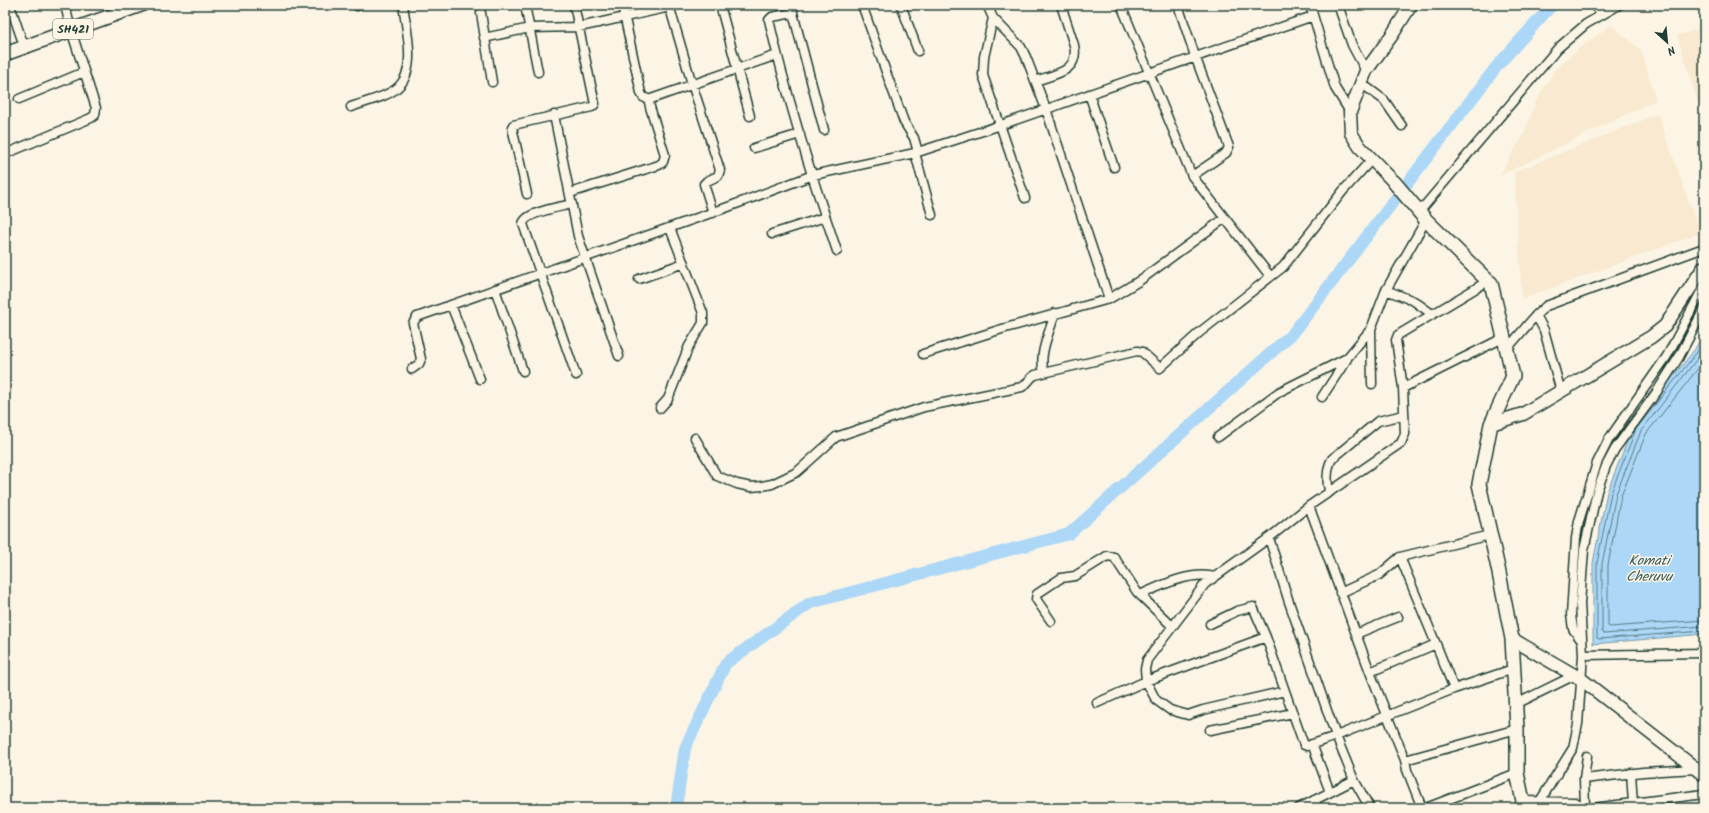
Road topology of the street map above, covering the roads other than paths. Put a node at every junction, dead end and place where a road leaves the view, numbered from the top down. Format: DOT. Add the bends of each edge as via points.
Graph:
graph roads {
  1 [pos="10,5"];
  2 [pos="65,5"];
  3 [pos="141,5"];
  4 [pos="403,5"];
  5 [pos="525,5"];
  6 [pos="574,5"];
  7 [pos="622,5"];
  8 [pos="679,5"];
  9 [pos="720,5"];
  10 [pos="901,5"];
  11 [pos="987,5"];
  12 [pos="1061,5"];
  13 [pos="1122,5"];
  14 [pos="1178,5"];
  15 [pos="1310,5"];
  16 [pos="1338,5"];
  17 [pos="1411,5"];
  18 [pos="1594,5"];
  19 [pos="1619,5"];
  20 [pos="669,6"];
  21 [pos="864,6"];
  22 [pos="793,9"];
  23 [pos="481,12"];
  24 [pos="1602,15"];
  25 [pos="1313,16"];
  26 [pos="625,18"];
  27 [pos="993,18"];
  28 [pos="579,27"];
  29 [pos="530,28"];
  30 [pos="71,30"];
  31 [pos="484,38"];
  32 [pos="24,46"];
  33 [pos="918,51"];
  34 [pos="5,54"];
  35 [pos="777,55"];
  36 [pos="1195,56"];
  37 [pos="736,68"];
  38 [pos="84,72"];
  39 [pos="538,72"];
  40 [pos="1148,73"];
  41 [pos="1364,77"];
  42 [pos="1035,81"];
  43 [pos="492,82"];
  44 [pos="692,84"];
  45 [pos="1089,94"];
  46 [pos="19,99"];
  47 [pos="650,100"];
  48 [pos="351,107"];
  49 [pos="1046,109"];
  50 [pos="1350,112"];
  51 [pos="554,115"];
  52 [pos="750,116"];
  53 [pos="1002,125"];
  54 [pos="1402,126"];
  55 [pos="824,130"];
  56 [pos="800,134"];
  57 [pos="754,148"];
  58 [pos="916,153"];
  59 [pos="5,154"];
  60 [pos="1371,160"];
  61 [pos="1114,167"];
  62 [pos="812,175"];
  63 [pos="1192,176"];
  64 [pos="1394,182"];
  65 [pos="570,193"];
  66 [pos="527,194"];
  67 [pos="1025,198"];
  68 [pos="572,204"];
  69 [pos="713,213"];
  70 [pos="932,214"];
  71 [pos="1421,214"];
  72 [pos="825,217"];
  73 [pos="1225,218"];
  74 [pos="670,228"];
  75 [pos="772,234"];
  76 [pos="1704,250"];
  77 [pos="838,251"];
  78 [pos="584,257"];
  79 [pos="684,264"];
  80 [pos="1704,267"];
  81 [pos="540,273"];
  82 [pos="1270,276"];
  83 [pos="639,279"];
  84 [pos="1488,281"];
  85 [pos="1704,286"];
  86 [pos="495,289"];
  87 [pos="1386,290"];
  88 [pos="1109,299"];
  89 [pos="451,305"];
  90 [pos="1704,309"];
  91 [pos="1055,313"];
  92 [pos="1432,314"];
  93 [pos="1536,315"];
  94 [pos="1371,329"];
  95 [pos="1506,343"];
  96 [pos="924,354"];
  97 [pos="619,356"];
  98 [pos="1347,358"];
  99 [pos="412,370"];
  100 [pos="523,371"];
  101 [pos="1044,372"];
  102 [pos="576,375"];
  103 [pos="480,379"];
  104 [pos="1372,384"];
  105 [pos="1403,388"];
  106 [pos="1562,392"];
  107 [pos="1322,398"];
  108 [pos="660,408"];
  109 [pos="1404,415"];
  110 [pos="1491,424"];
  111 [pos="1218,437"];
  112 [pos="695,438"];
  113 [pos="1330,492"];
  114 [pos="1310,506"];
  115 [pos="1490,535"];
  116 [pos="1269,538"];
  117 [pos="1400,557"];
  118 [pos="1215,577"];
  119 [pos="1340,593"];
  120 [pos="1140,595"];
  121 [pos="1398,617"];
  122 [pos="1051,621"];
  123 [pos="1210,624"];
  124 [pos="1172,626"];
  125 [pos="1356,634"];
  126 [pos="1266,637"];
  127 [pos="1512,639"];
  128 [pos="1582,641"];
  129 [pos="1436,644"];
  130 [pos="1704,653"];
  131 [pos="1583,655"];
  132 [pos="1513,669"];
  133 [pos="1370,672"];
  134 [pos="1578,677"];
  135 [pos="1146,682"];
  136 [pos="1454,689"];
  137 [pos="1285,691"];
  138 [pos="1097,703"];
  139 [pos="1516,704"];
  140 [pos="1293,713"];
  141 [pos="1388,715"];
  142 [pos="1517,729"];
  143 [pos="1210,730"];
  144 [pos="1336,736"];
  145 [pos="1312,744"];
  146 [pos="1587,756"];
  147 [pos="1406,760"];
  148 [pos="1700,772"];
  149 [pos="1517,773"];
  150 [pos="1631,773"];
  151 [pos="1584,779"];
  152 [pos="1354,780"];
  153 [pos="1330,792"];
  154 [pos="1704,794"];
  155 [pos="1314,800"];
  156 [pos="1540,801"];
  157 [pos="1633,803"];
  158 [pos="1522,804"];
  159 [pos="1642,805"];
  160 [pos="1299,808"];
  161 [pos="1318,808"];
  162 [pos="1370,808"];
  163 [pos="1422,808"];
  164 [pos="1426,808"];
  165 [pos="1589,808"];
  1 -- 32 [label="street"];
  2 -- 30 [label="street"];
  3 -- 30 [label="main road, SH421"];
  4 -- 48 [label="street" via="409,48 408,69 403,81 397,89"];
  5 -- 29 [label="street"];
  6 -- 28 [label="street"];
  7 -- 26 [label="street"];
  8 -- 20 [label="street"];
  9 -- 37 [label="street"];
  10 -- 33 [label="street"];
  11 -- 27 [label="street"];
  12 -- 42 [label="street" via="1074,45 1074,60 1064,71"];
  13 -- 40 [label="street"];
  14 -- 36 [label="street"];
  15 -- 25 [label="street"];
  16 -- 41 [label="street"];
  17 -- 41 [label="street"];
  18 -- 24 [label="street"];
  19 -- 24 [label="street"];
  20 -- 26 [label="street"];
  20 -- 44 [label="street"];
  21 -- 58 [label="street" via="871,33 904,122 914,138"];
  22 -- 35 [label="street" via="769,20"];
  22 -- 55 [label="street"];
  23 -- 31 [label="street"];
  24 -- 71 [label="street" via="1586,24 1558,48"];
  25 -- 36 [label="street"];
  25 -- 50 [label="street" via="1335,88"];
  26 -- 28 [label="street"];
  26 -- 47 [label="street" via="641,93"];
  27 -- 42 [label="street" via="1021,47"];
  27 -- 53 [label="street" via="983,71"];
  28 -- 29 [label="street"];
  28 -- 51 [label="street" via="595,104 592,107"];
  29 -- 31 [label="street"];
  29 -- 39 [label="street"];
  30 -- 32 [label="main road, SH421"];
  30 -- 38 [label="street"];
  31 -- 43 [label="street"];
  32 -- 34 [label="main road, SH421"];
  35 -- 37 [label="street"];
  35 -- 56 [label="street"];
  36 -- 40 [label="street"];
  36 -- 63 [label="street" via="1229,147 1226,152"];
  37 -- 44 [label="street"];
  37 -- 52 [label="street"];
  38 -- 46 [label="street"];
  38 -- 59 [label="street" via="96,108 95,115"];
  40 -- 45 [label="street"];
  40 -- 63 [label="street"];
  41 -- 50 [label="street"];
  41 -- 54 [label="street"];
  42 -- 49 [label="street"];
  44 -- 47 [label="street"];
  44 -- 69 [label="street" via="720,170 718,176 704,184"];
  45 -- 49 [label="street"];
  45 -- 61 [label="street"];
  47 -- 65 [label="street" via="664,155 663,162"];
  49 -- 53 [label="street"];
  49 -- 88 [label="street"];
  50 -- 60 [label="street" via="1351,133"];
  51 -- 65 [label="street"];
  51 -- 66 [label="street" via="512,126"];
  53 -- 58 [label="street"];
  53 -- 67 [label="street"];
  56 -- 57 [label="street"];
  56 -- 62 [label="street"];
  58 -- 62 [label="street"];
  58 -- 70 [label="street"];
  60 -- 64 [label="street"];
  60 -- 82 [label="street" via="1283,267"];
  62 -- 69 [label="street"];
  62 -- 72 [label="street"];
  63 -- 73 [label="street"];
  64 -- 71 [label="main road"];
  65 -- 68 [label="street"];
  68 -- 78 [label="street"];
  68 -- 81 [label="street" via="533,214 523,221"];
  69 -- 74 [label="street"];
  71 -- 84 [label="main road"];
  71 -- 87 [label="street"];
  72 -- 75 [label="street"];
  72 -- 77 [label="street"];
  73 -- 82 [label="street"];
  73 -- 88 [label="street" via="1139,281"];
  74 -- 78 [label="street"];
  74 -- 79 [label="street"];
  76 -- 93 [label="street" via="1546,306"];
  78 -- 81 [label="street"];
  78 -- 97 [label="street"];
  79 -- 83 [label="street"];
  79 -- 108 [label="street" via="704,318 689,346 668,399"];
  80 -- 106 [label="street" via="1665,326"];
  81 -- 86 [label="street"];
  81 -- 102 [label="street"];
  82 -- 101 [label="street" via="1160,368 1142,352 1137,351"];
  84 -- 92 [label="street"];
  84 -- 95 [label="main road" via="1494,293"];
  85 -- 128 [label="street" via="1666,356 1609,439 1597,463 1576,538 1571,615 1573,629"];
  86 -- 89 [label="street"];
  86 -- 100 [label="street"];
  87 -- 92 [label="street" via="1414,300"];
  87 -- 94 [label="street"];
  88 -- 91 [label="street"];
  89 -- 99 [label="street" via="416,317 414,320 421,359"];
  89 -- 103 [label="street"];
  90 -- 128 [label="street" via="1679,357 1606,466 1590,517 1584,550 1580,604"];
  91 -- 96 [label="street"];
  91 -- 101 [label="street" via="1042,357"];
  92 -- 105 [label="street" via="1401,333 1396,340"];
  93 -- 95 [label="street"];
  93 -- 106 [label="street" via="1544,330"];
  94 -- 98 [label="street"];
  94 -- 104 [label="street"];
  95 -- 105 [label="street"];
  95 -- 110 [label="main road" via="1513,376"];
  98 -- 107 [label="street"];
  98 -- 111 [label="street" via="1279,392"];
  101 -- 112 [label="street" via="1030,377 1022,387 924,407 836,437 797,472 762,486 737,484 717,476"];
  105 -- 109 [label="street"];
  106 -- 110 [label="street" via="1523,414"];
  109 -- 113 [label="street" via="1405,434 1401,443"];
  109 -- 113 [label="street" via="1378,421 1332,459 1328,478"];
  110 -- 115 [label="main road" via="1479,484"];
  113 -- 114 [label="street"];
  114 -- 116 [label="street"];
  114 -- 119 [label="street"];
  115 -- 117 [label="street"];
  115 -- 127 [label="main road"];
  116 -- 118 [label="street"];
  116 -- 144 [label="street"];
  117 -- 119 [label="street" via="1379,574"];
  117 -- 129 [label="street"];
  118 -- 120 [label="street" via="1189,577"];
  118 -- 124 [label="street" via="1205,584"];
  119 -- 125 [label="street"];
  120 -- 122 [label="street" via="1114,557 1107,556 1075,576 1061,578 1037,594 1036,599"];
  120 -- 124 [label="street"];
  121 -- 125 [label="street"];
  123 -- 126 [label="street" via="1236,611 1253,607"];
  124 -- 135 [label="street" via="1147,660"];
  125 -- 133 [label="street"];
  126 -- 135 [label="street"];
  126 -- 137 [label="street"];
  127 -- 132 [label="main road"];
  127 -- 134 [label="street"];
  128 -- 131 [label="street"];
  129 -- 133 [label="street"];
  129 -- 136 [label="street"];
  130 -- 131 [label="street"];
  131 -- 134 [label="street"];
  132 -- 136 [label="street"];
  132 -- 139 [label="main road"];
  133 -- 141 [label="street"];
  134 -- 139 [label="street"];
  134 -- 148 [label="street"];
  134 -- 156 [label="street" via="1578,724 1573,748"];
  135 -- 137 [label="street" via="1160,704 1188,716 1203,710"];
  135 -- 138 [label="street"];
  136 -- 141 [label="street"];
  137 -- 140 [label="street"];
  139 -- 142 [label="main road"];
  140 -- 143 [label="street"];
  140 -- 145 [label="street" via="1304,745"];
  141 -- 144 [label="street"];
  141 -- 147 [label="street"];
  142 -- 147 [label="street"];
  142 -- 149 [label="main road"];
  144 -- 145 [label="street"];
  144 -- 152 [label="street"];
  145 -- 153 [label="street"];
  146 -- 151 [label="street"];
  147 -- 163 [label="street" via="1407,770"];
  148 -- 150 [label="street"];
  149 -- 158 [label="main road"];
  149 -- 164 [label="street"];
  150 -- 151 [label="street"];
  150 -- 157 [label="street"];
  151 -- 165 [label="street"];
  152 -- 153 [label="street"];
  152 -- 162 [label="street"];
  153 -- 155 [label="street"];
  154 -- 159 [label="street"];
  155 -- 160 [label="street"];
  155 -- 161 [label="street"];
  156 -- 158 [label="street"];
  156 -- 165 [label="street" via="1574,802"];
  157 -- 159 [label="street"];
  157 -- 165 [label="street"];
}
